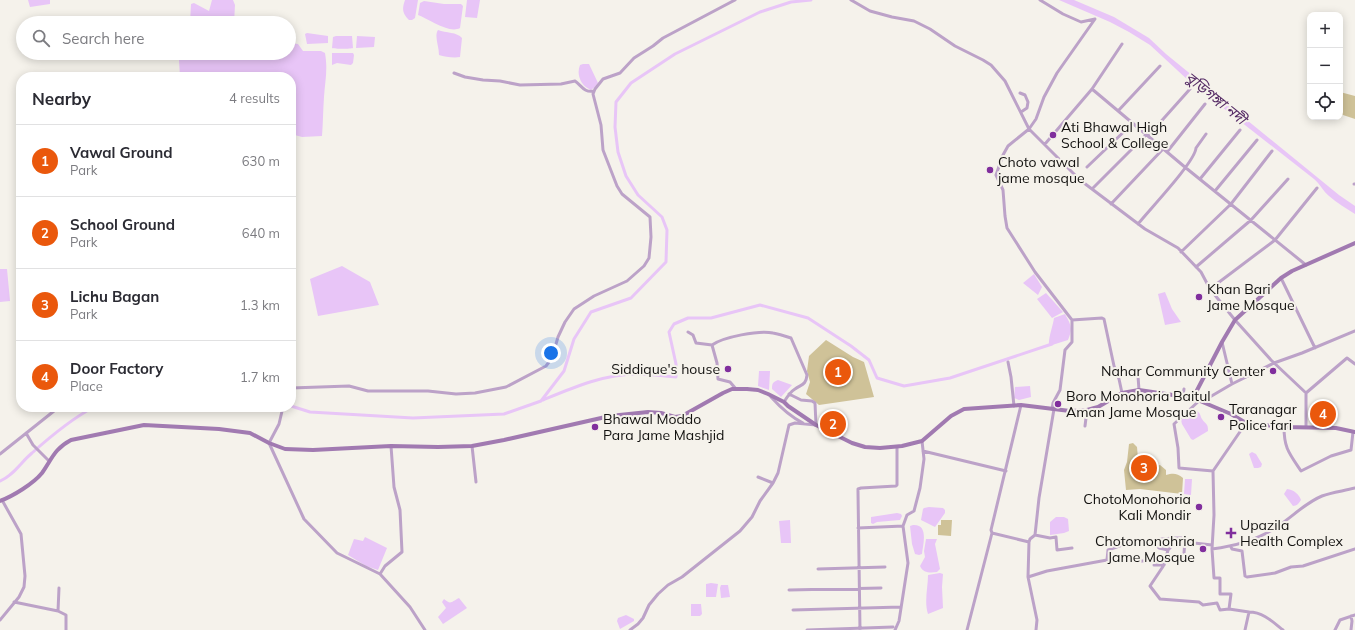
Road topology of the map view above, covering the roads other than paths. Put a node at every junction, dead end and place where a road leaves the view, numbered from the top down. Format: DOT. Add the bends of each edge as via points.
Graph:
graph roads {
  1 [pos="735,0"];
  2 [pos="851,0"];
  3 [pos="1040,0"];
  4 [pos="1122,44"];
  5 [pos="1160,66"];
  6 [pos="454,73"];
  7 [pos="1092,89"];
  8 [pos="1190,89"];
  9 [pos="594,91"];
  10 [pos="1020,93"];
  11 [pos="1205,104"];
  12 [pos="1118,111"];
  13 [pos="1021,112"];
  14 [pos="1133,123"];
  15 [pos="1029,129"];
  16 [pos="1240,130"];
  17 [pos="1206,134"];
  18 [pos="1147,135"];
  19 [pos="1257,140"];
  20 [pos="1045,144"];
  21 [pos="1163,149"];
  22 [pos="1272,151"];
  23 [pos="1167,152"];
  24 [pos="1087,167"];
  25 [pos="1186,168"];
  26 [pos="1200,179"];
  27 [pos="1288,180"];
  28 [pos="1317,188"];
  29 [pos="1092,189"];
  30 [pos="1215,191"];
  31 [pos="1111,204"];
  32 [pos="1231,204"];
  33 [pos="1251,220"];
  34 [pos="1138,224"];
  35 [pos="1275,240"];
  36 [pos="1355,243"];
  37 [pos="1181,252"];
  38 [pos="1306,265"];
  39 [pos="1196,267"];
  40 [pos="1281,278"];
  41 [pos="1210,289"];
  42 [pos="1072,320"];
  43 [pos="1235,320"];
  44 [pos="1355,331"];
  45 [pos="688,332"];
  46 [pos="1222,342"];
  47 [pos="712,345"];
  48 [pos="1315,348"];
  49 [pos="1008,362"];
  50 [pos="1274,363"];
  51 [pos="1355,364"];
  52 [pos="1138,376"];
  53 [pos="1231,384"];
  54 [pos="296,388"];
  55 [pos="736,389"];
  56 [pos="1184,389"];
  57 [pos="1139,390"];
  58 [pos="1122,393"];
  59 [pos="1306,393"];
  60 [pos="768,394"];
  61 [pos="789,394"];
  62 [pos="1183,396"];
  63 [pos="1193,398"];
  64 [pos="1202,400"];
  65 [pos="784,402"];
  66 [pos="1021,405"];
  67 [pos="1014,406"];
  68 [pos="1053,409"];
  69 [pos="1087,410"];
  70 [pos="53,412"];
  71 [pos="282,412"];
  72 [pos="1245,422"];
  73 [pos="805,424"];
  74 [pos="816,425"];
  75 [pos="1085,426"];
  76 [pos="1284,427"];
  77 [pos="1306,427"];
  78 [pos="1354,432"];
  79 [pos="26,433"];
  80 [pos="922,441"];
  81 [pos="269,443"];
  82 [pos="391,446"];
  83 [pos="472,446"];
  84 [pos="897,447"];
  85 [pos="924,451"];
  86 [pos="0,454"];
  87 [pos="49,461"];
  88 [pos="1006,471"];
  89 [pos="1213,471"];
  90 [pos="758,477"];
  91 [pos="476,482"];
  92 [pos="773,483"];
  93 [pos="1355,488"];
  94 [pos="1,501"];
  95 [pos="903,526"];
  96 [pos="858,528"];
  97 [pos="992,533"];
  98 [pos="1035,535"];
  99 [pos="1173,538"];
  100 [pos="1185,540"];
  101 [pos="1028,542"];
  102 [pos="1156,545"];
  103 [pos="1212,545"];
  104 [pos="1231,547"];
  105 [pos="1072,548"];
  106 [pos="1212,549"];
  107 [pos="1355,549"];
  108 [pos="1168,550"];
  109 [pos="1184,552"];
  110 [pos="1166,557"];
  111 [pos="1142,561"];
  112 [pos="1154,565"];
  113 [pos="1164,565"];
  114 [pos="885,567"];
  115 [pos="859,568"];
  116 [pos="818,569"];
  117 [pos="380,574"];
  118 [pos="1028,577"];
  119 [pos="59,588"];
  120 [pos="860,588"];
  121 [pos="881,588"];
  122 [pos="789,590"];
  123 [pos="14,602"];
  124 [pos="900,607"];
  125 [pos="860,608"];
  126 [pos="1229,609"];
  127 [pos="793,610"];
  128 [pos="58,611"];
  129 [pos="1250,612"];
  130 [pos="1355,615"];
  131 [pos="1351,616"];
  132 [pos="0,620"];
  133 [pos="860,629"];
  134 [pos="894,629"];
  135 [pos="66,630"];
  136 [pos="425,630"];
  137 [pos="630,630"];
  138 [pos="807,630"];
  139 [pos="967,630"];
  140 [pos="1036,630"];
  141 [pos="1245,630"];
  142 [pos="1283,630"];
  143 [pos="1335,630"];
  144 [pos="1351,630"];
  1 -- 9 [label="street" via="663,38 634,58 620,73 604,79"];
  2 -- 13 [label="street" via="870,11 914,21 991,65 1005,81"];
  3 -- 15 [label="street" via="1081,22 1095,19 1056,76"];
  4 -- 7 [label="street"];
  5 -- 12 [label="street"];
  6 -- 9 [label="street" via="520,85 575,81 584,90"];
  7 -- 12 [label="street"];
  7 -- 20 [label="street"];
  8 -- 18 [label="street"];
  9 -- 54 [label="street" via="603,150 617,186 622,194 650,217 648,258 644,266 627,281 594,296 574,309 565,322 552,358 546,366 506,387 475,393 368,391 349,386"];
  10 -- 13 [label="street" via="1025,95 1028,102 1027,108"];
  11 -- 23 [label="street"];
  12 -- 14 [label="street"];
  13 -- 15 [label="street"];
  14 -- 18 [label="street"];
  14 -- 24 [label="street"];
  15 -- 20 [label="street"];
  15 -- 42 [label="street" via="1008,146 996,175 1003,190 1007,228 1035,272"];
  16 -- 26 [label="street"];
  17 -- 25 [label="street"];
  18 -- 21 [label="street"];
  18 -- 29 [label="street"];
  19 -- 30 [label="street"];
  20 -- 29 [label="street"];
  21 -- 23 [label="street"];
  21 -- 31 [label="street"];
  22 -- 32 [label="street"];
  23 -- 25 [label="street"];
  25 -- 26 [label="street"];
  25 -- 34 [label="street"];
  26 -- 30 [label="street"];
  27 -- 33 [label="street"];
  28 -- 35 [label="street"];
  29 -- 31 [label="street"];
  30 -- 32 [label="street"];
  31 -- 34 [label="street"];
  32 -- 33 [label="street"];
  32 -- 37 [label="street"];
  33 -- 35 [label="street"];
  33 -- 39 [label="street"];
  34 -- 37 [label="street"];
  35 -- 38 [label="street"];
  35 -- 41 [label="street"];
  36 -- 38 [label="main road"];
  37 -- 39 [label="street"];
  38 -- 40 [label="main road"];
  39 -- 41 [label="street"];
  40 -- 43 [label="main road"];
  40 -- 48 [label="street"];
  41 -- 43 [label="street"];
  42 -- 58 [label="street" via="1104,320"];
  42 -- 68 [label="street" via="1072,342 1065,350 1060,390"];
  43 -- 46 [label="main road"];
  43 -- 50 [label="street"];
  44 -- 48 [label="street"];
  45 -- 47 [label="street" via="693,335 696,342"];
  46 -- 53 [label="street"];
  46 -- 63 [label="main road"];
  47 -- 55 [label="street" via="718,379 730,382"];
  47 -- 61 [label="street" via="726,338 745,334 771,332 791,338 807,380 804,385"];
  48 -- 50 [label="street"];
  49 -- 67 [label="street"];
  50 -- 53 [label="street"];
  50 -- 59 [label="street"];
  51 -- 59 [label="street" via="1347,358"];
  52 -- 57 [label="street"];
  53 -- 64 [label="street"];
  55 -- 60 [label="main road" via="758,390"];
  55 -- 83 [label="main road" via="723,393 682,416 648,412 610,416"];
  56 -- 62 [label="street"];
  57 -- 58 [label="main road"];
  57 -- 62 [label="main road"];
  58 -- 69 [label="main road" via="1098,408"];
  59 -- 77 [label="street"];
  60 -- 65 [label="main road"];
  60 -- 73 [label="street" via="780,407"];
  61 -- 65 [label="street"];
  61 -- 74 [label="street" via="815,403"];
  62 -- 63 [label="main road"];
  63 -- 64 [label="main road"];
  64 -- 72 [label="main road"];
  64 -- 89 [label="street" via="1174,424 1178,468"];
  65 -- 74 [label="main road"];
  66 -- 67 [label="main road"];
  66 -- 68 [label="main road"];
  66 -- 88 [label="street"];
  67 -- 80 [label="main road" via="964,409 951,416"];
  68 -- 69 [label="main road"];
  68 -- 98 [label="street"];
  69 -- 75 [label="street"];
  70 -- 79 [label="street"];
  71 -- 81 [label="street" via="280,424"];
  72 -- 76 [label="main road"];
  72 -- 89 [label="street"];
  73 -- 74 [label="street"];
  73 -- 92 [label="street" via="790,424 778,473"];
  74 -- 84 [label="main road" via="865,447"];
  76 -- 77 [label="main road"];
  76 -- 78 [label="street" via="1284,442 1290,456 1301,470 1351,450"];
  77 -- 78 [label="main road" via="1336,428"];
  79 -- 86 [label="street"];
  79 -- 87 [label="street" via="33,445"];
  80 -- 84 [label="main road"];
  80 -- 85 [label="street"];
  81 -- 82 [label="main road" via="285,449 313,450"];
  81 -- 87 [label="main road" via="250,433 144,425 71,440 60,447"];
  81 -- 117 [label="street" via="304,520 337,553"];
  82 -- 83 [label="main road"];
  82 -- 117 [label="street" via="394,487 400,510 402,552 385,566"];
  83 -- 91 [label="street"];
  84 -- 96 [label="street" via="897,485 858,489"];
  85 -- 88 [label="street"];
  85 -- 95 [label="street" via="920,488 914,510 907,515"];
  87 -- 94 [label="main road" via="42,474"];
  88 -- 97 [label="street"];
  89 -- 103 [label="street"];
  90 -- 92 [label="street"];
  92 -- 137 [label="street" via="740,531 682,578 668,585 649,605 638,624"];
  93 -- 104 [label="street" via="1322,496 1264,535"];
  94 -- 123 [label="street" via="21,534 25,582"];
  95 -- 96 [label="street"];
  95 -- 124 [label="street" via="908,563"];
  96 -- 115 [label="street"];
  97 -- 101 [label="street"];
  97 -- 139 [label="street"];
  98 -- 101 [label="street"];
  98 -- 105 [label="street" via="1056,537 1058,550"];
  99 -- 100 [label="street"];
  99 -- 108 [label="street"];
  99 -- 118 [label="street" via="1143,540 1121,545 1108,550 1107,560"];
  100 -- 103 [label="street"];
  100 -- 109 [label="street"];
  101 -- 118 [label="street"];
  102 -- 108 [label="street"];
  103 -- 106 [label="street"];
  104 -- 106 [label="street"];
  104 -- 107 [label="street" via="1242,551 1244,576 1247,577 1303,566"];
  106 -- 126 [label="street" via="1214,578 1220,578 1220,594 1231,594"];
  108 -- 110 [label="street"];
  110 -- 111 [label="street" via="1153,557"];
  110 -- 113 [label="street"];
  112 -- 113 [label="street"];
  113 -- 126 [label="street" via="1150,586 1160,599 1199,602 1203,605 1217,603 1220,610"];
  114 -- 115 [label="street"];
  115 -- 116 [label="street"];
  115 -- 120 [label="street"];
  117 -- 136 [label="street" via="410,607"];
  118 -- 140 [label="street" via="1037,620"];
  119 -- 128 [label="street"];
  120 -- 121 [label="street"];
  120 -- 122 [label="street"];
  120 -- 125 [label="street"];
  123 -- 128 [label="street"];
  123 -- 132 [label="street"];
  124 -- 125 [label="street"];
  124 -- 134 [label="street" via="899,621"];
  125 -- 127 [label="street"];
  125 -- 133 [label="street"];
  126 -- 129 [label="street"];
  128 -- 135 [label="street" via="66,615"];
  129 -- 141 [label="street"];
  129 -- 142 [label="street" via="1267,617"];
  130 -- 131 [label="street"];
  131 -- 143 [label="street" via="1340,620"];
  131 -- 144 [label="street"];
  133 -- 134 [label="street"];
  133 -- 138 [label="street"];
}
